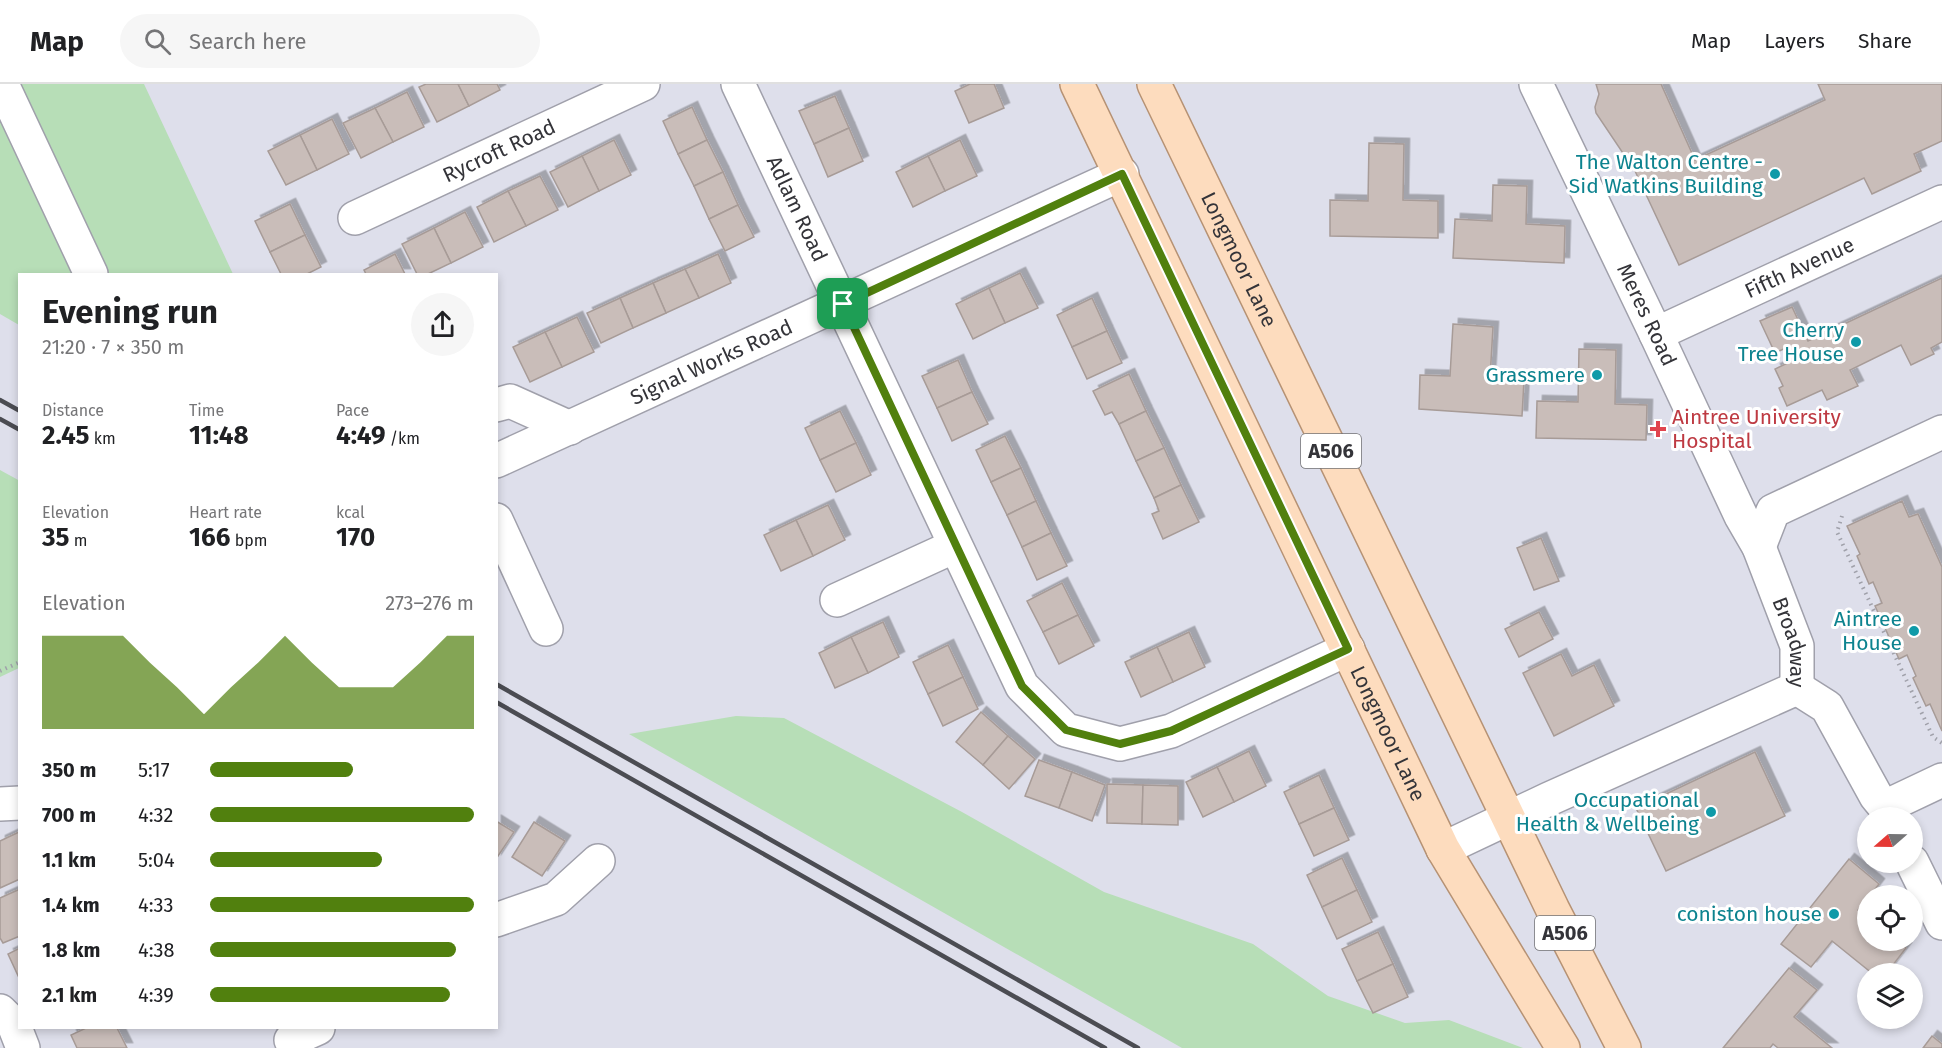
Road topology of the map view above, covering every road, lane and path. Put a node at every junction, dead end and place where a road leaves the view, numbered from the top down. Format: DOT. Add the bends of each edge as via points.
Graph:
graph roads {
  1 [pos="2,84"];
  2 [pos="643,84"];
  3 [pos="738,84"];
  4 [pos="1077,84"];
  5 [pos="1154,84"];
  6 [pos="1536,84"];
  7 [pos="1122,174"];
  8 [pos="1942,202"];
  9 [pos="355,218"];
  10 [pos="91,273"];
  11 [pos="843,304"];
  12 [pos="1656,334"];
  13 [pos="498,404"];
  14 [pos="570,428"];
  15 [pos="1942,432"];
  16 [pos="498,460"];
  17 [pos="498,524"];
  18 [pos="1837,532"];
  19 [pos="955,546"];
  20 [pos="1759,548"];
  21 [pos="837,600"];
  22 [pos="546,629"];
  23 [pos="1348,649"];
  24 [pos="18,663"];
  25 [pos="0,671"];
  26 [pos="1797,688"];
  27 [pos="1942,743"];
  28 [pos="1942,780"];
  29 [pos="18,803"];
  30 [pos="0,804"];
  31 [pos="1884,807"];
  32 [pos="1896,807"];
  33 [pos="1508,818"];
  34 [pos="1443,849"];
  35 [pos="598,861"];
  36 [pos="1917,873"];
  37 [pos="498,919"];
  38 [pos="1942,923"];
  39 [pos="0,1011"];
  40 [pos="22,1048"];
  41 [pos="1563,1048"];
  42 [pos="1624,1048"];
  1 -- 10 [label="street"];
  2 -- 9 [label="street, Rycroft Road"];
  3 -- 11 [label="street, Adlam Road"];
  4 -- 7 [label="main road, Longmoor Lane / A506"];
  5 -- 33 [label="main road, Longmoor Lane / A506"];
  6 -- 12 [label="street, Meres Road"];
  7 -- 11 [label="street, Signal Works Road"];
  7 -- 23 [label="main road, Longmoor Lane / A506"];
  8 -- 12 [label="street, Fifth Avenue"];
  11 -- 14 [label="street, Signal Works Road"];
  11 -- 19 [label="street, Adlam Road"];
  12 -- 20 [label="street, Meres Road"];
  13 -- 14 [label="street" via="510,401"];
  14 -- 16 [label="street, Signal Works Road"];
  15 -- 20 [label="street" via="1773,511"];
  17 -- 22 [label="street"];
  18 -- 27 [label="path" via="1933,736"];
  19 -- 21 [label="street"];
  19 -- 23 [label="street, Adlam Road" via="1022,686 1066,730 1120,744 1171,731"];
  20 -- 26 [label="street, Broadway" via="1797,646"];
  23 -- 34 [label="main road, Longmoor Lane / A506"];
  24 -- 25 [label="path"];
  26 -- 31 [label="street" via="1827,707"];
  26 -- 33 [label="street, Broadway"];
  28 -- 32 [label="street"];
  29 -- 30 [label="street"];
  33 -- 34 [label="street, Broadway"];
  33 -- 42 [label="main road, Longmoor Lane / A506"];
  34 -- 41 [label="main road, Longmoor Lane / A506"];
  35 -- 37 [label="street" via="556,899"];
  36 -- 38 [label="street"];
  39 -- 40 [label="street" via="14,1025"];
}
